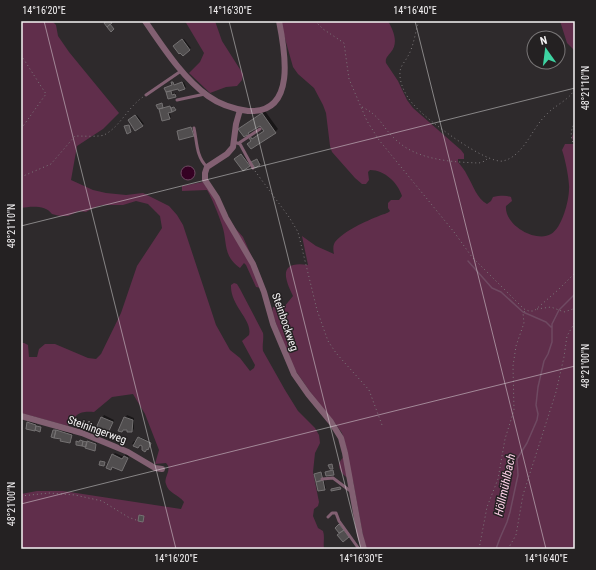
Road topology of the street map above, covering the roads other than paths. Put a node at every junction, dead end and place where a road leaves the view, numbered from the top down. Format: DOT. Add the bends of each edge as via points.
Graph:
graph roads {
  1 [pos="145,21"];
  2 [pos="279,21"];
  3 [pos="182,71"];
  4 [pos="205,94"];
  5 [pos="146,95"];
  6 [pos="177,100"];
  7 [pos="240,110"];
  8 [pos="194,128"];
  9 [pos="260,129"];
  10 [pos="237,142"];
  11 [pos="207,167"];
  12 [pos="253,168"];
  13 [pos="205,174"];
  14 [pos="201,182"];
  15 [pos="21,416"];
  16 [pos="162,469"];
  17 [pos="322,479"];
  18 [pos="352,492"];
  19 [pos="328,517"];
  20 [pos="359,549"];
  21 [pos="364,549"];
  1 -- 3 [label="street"];
  2 -- 7 [label="street" via="286,65 280,94 268,108 256,111"];
  3 -- 4 [label="street"];
  3 -- 5 [label="lane"];
  4 -- 6 [label="lane"];
  4 -- 7 [label="street" via="219,103"];
  7 -- 10 [label="street" via="236,124"];
  8 -- 11 [label="lane" via="198,154"];
  9 -- 10 [label="lane"];
  10 -- 11 [label="street" via="230,152"];
  10 -- 12 [label="lane"];
  11 -- 13 [label="street"];
  13 -- 14 [label="lane"];
  13 -- 18 [label="street, Steinbockweg" via="207,183 253,264 291,369 341,438"];
  15 -- 16 [label="street, Steiningerweg" via="82,433 128,452 154,468"];
  17 -- 18 [label="lane" via="333,478"];
  18 -- 21 [label="street, Steinbockweg"];
  19 -- 20 [label="lane" via="336,513"];
}
